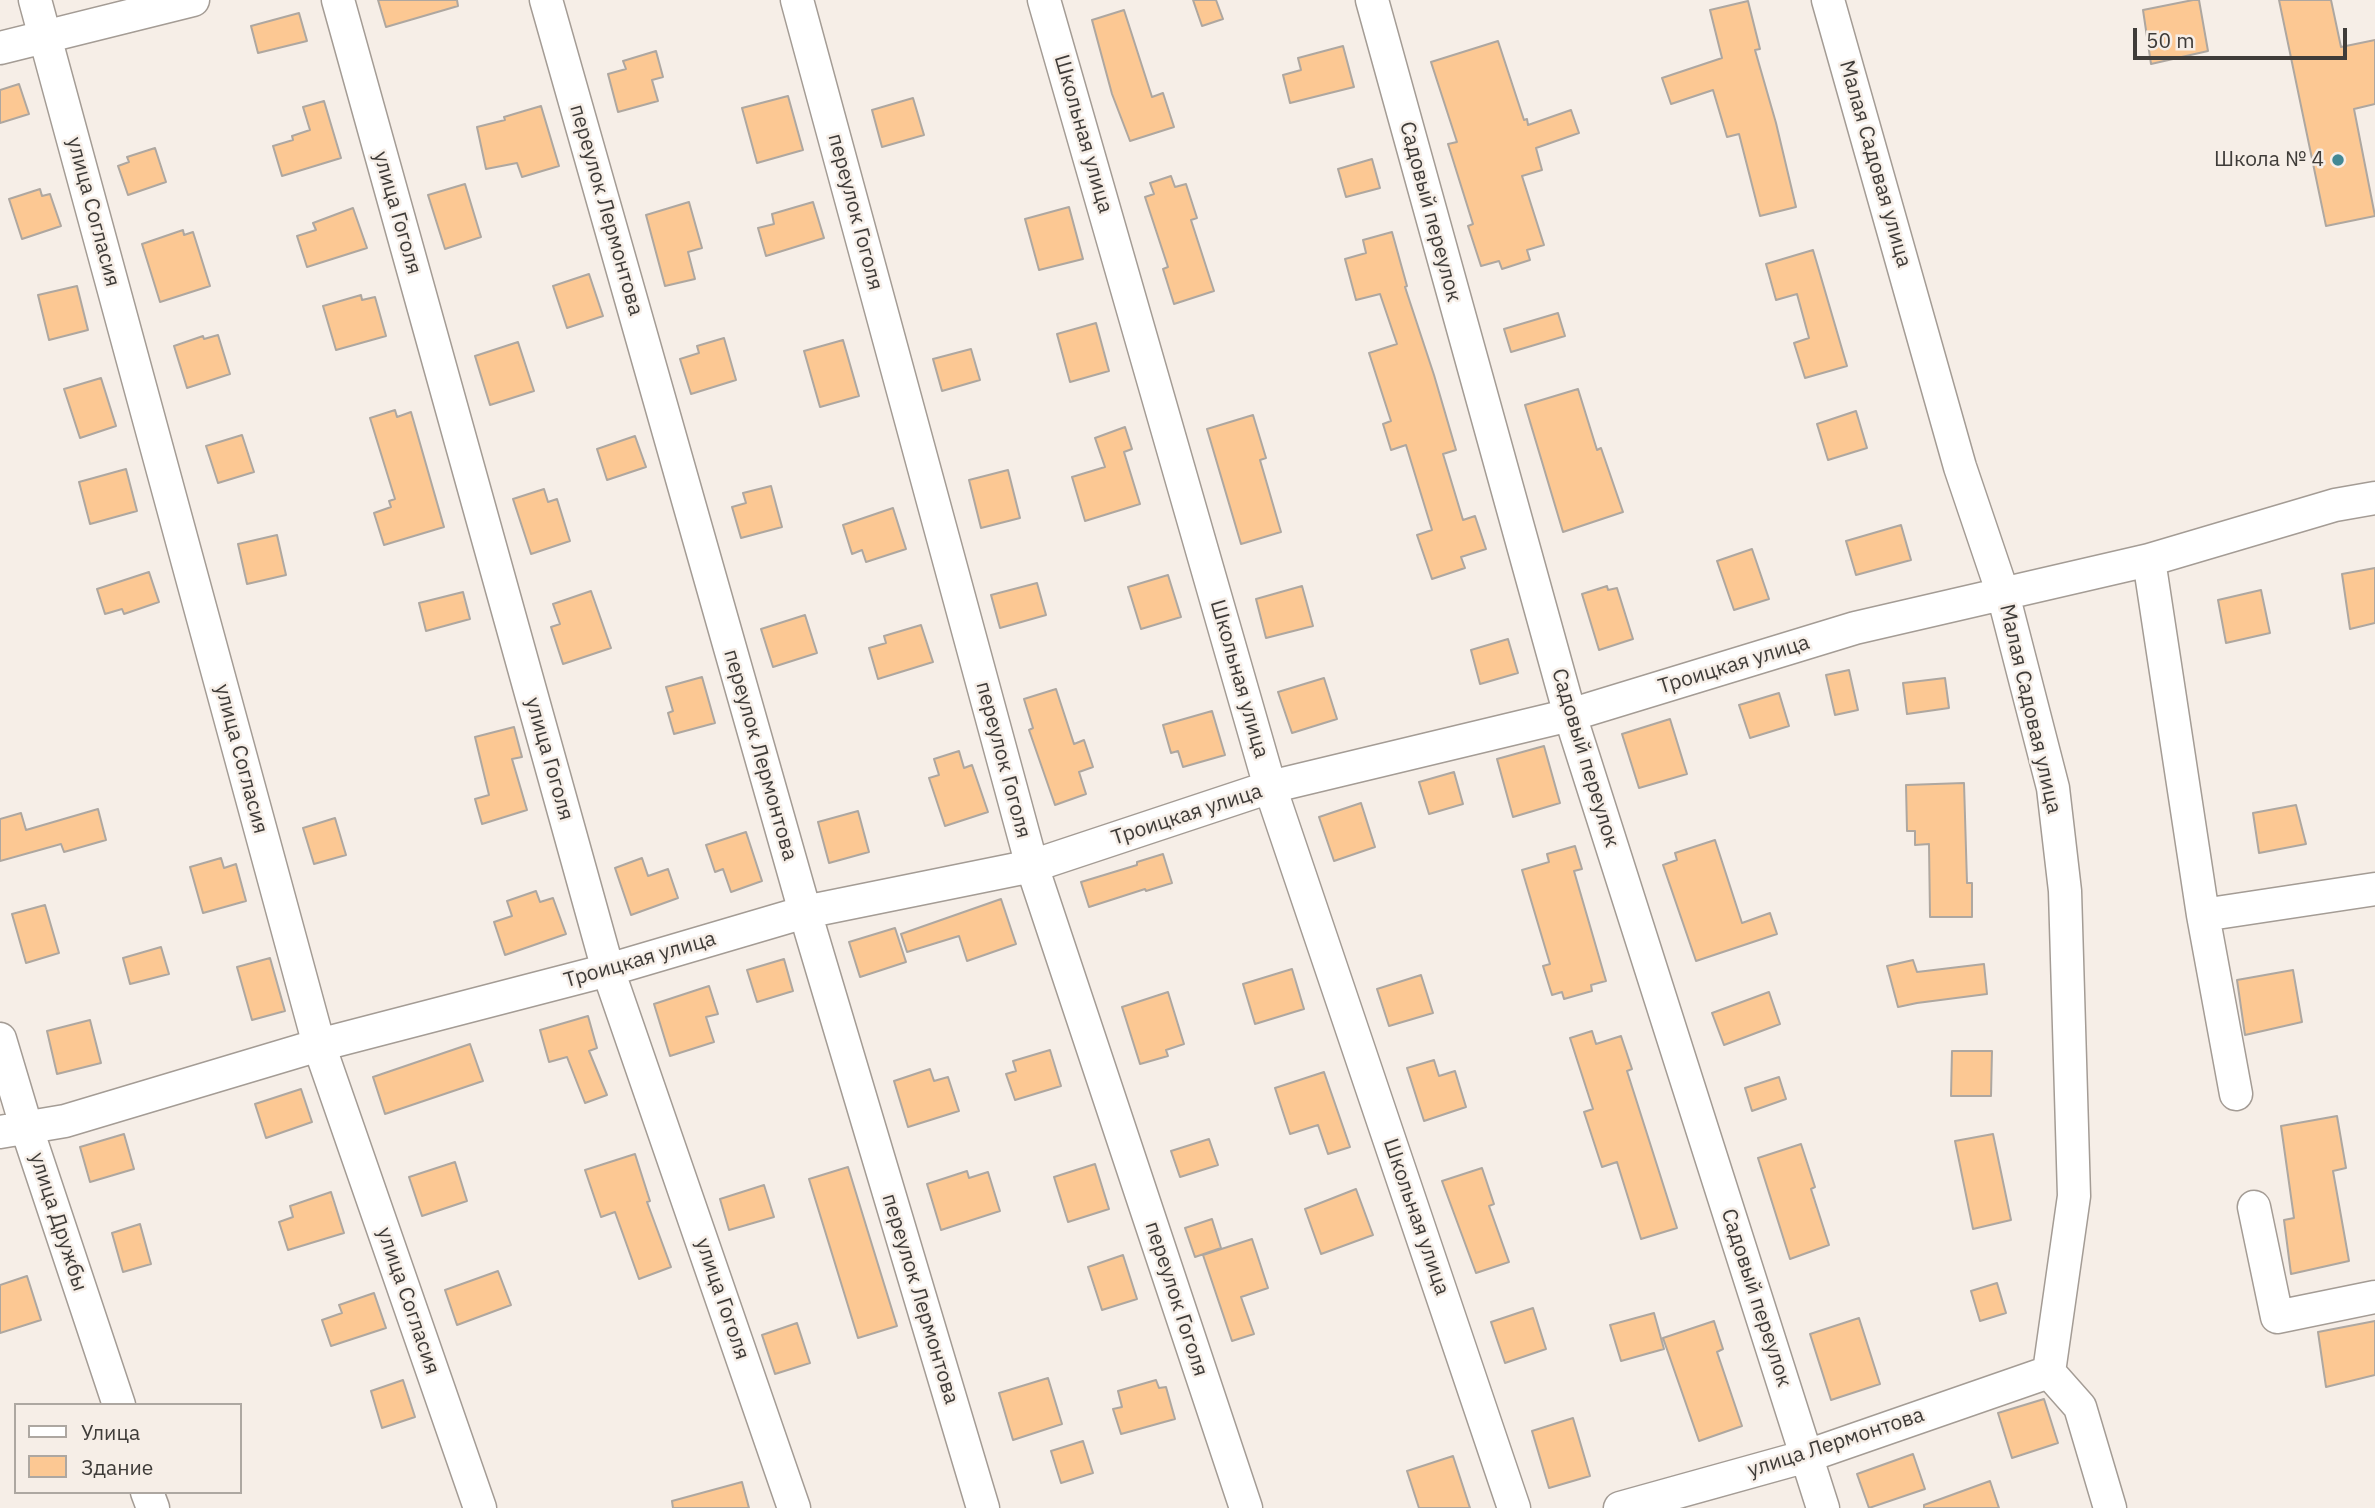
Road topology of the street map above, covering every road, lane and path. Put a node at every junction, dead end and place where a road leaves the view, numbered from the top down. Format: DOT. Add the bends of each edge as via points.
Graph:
graph roads {
  1 [pos="35,0"];
  2 [pos="193,0"];
  3 [pos="338,0"];
  4 [pos="546,0"];
  5 [pos="797,0"];
  6 [pos="1044,0"];
  7 [pos="1371,0"];
  8 [pos="1828,0"];
  9 [pos="46,38"];
  10 [pos="0,48"];
  11 [pos="2375,498"];
  12 [pos="2149,560"];
  13 [pos="2003,594"];
  14 [pos="1570,715"];
  15 [pos="1270,787"];
  16 [pos="1032,866"];
  17 [pos="2375,889"];
  18 [pos="805,912"];
  19 [pos="2203,915"];
  20 [pos="608,970"];
  21 [pos="0,1039"];
  22 [pos="319,1045"];
  23 [pos="2236,1094"];
  24 [pos="13,1129"];
  25 [pos="2254,1207"];
  26 [pos="2375,1297"];
  27 [pos="2049,1372"];
  28 [pos="117,1403"];
  29 [pos="1807,1455"];
  30 [pos="480,1508"];
  31 [pos="794,1508"];
  32 [pos="983,1508"];
  33 [pos="1246,1508"];
  34 [pos="1514,1508"];
  35 [pos="1620,1508"];
  36 [pos="1823,1508"];
  37 [pos="2110,1508"];
  1 -- 9 [label="street, улица Согласия"];
  2 -- 9 [label="street"];
  3 -- 20 [label="street, улица Гоголя"];
  4 -- 18 [label="street, переулок Лермонтова"];
  5 -- 16 [label="street, переулок Гоголя"];
  6 -- 15 [label="street, Школьная улица"];
  7 -- 14 [label="street, Садовый переулок"];
  8 -- 13 [label="street, Малая Садовая улица" via="1960,467"];
  9 -- 10 [label="street"];
  9 -- 22 [label="street, улица Согласия"];
  11 -- 12 [label="street, Троицкая улица" via="2335,505"];
  12 -- 13 [label="street, Троицкая улица"];
  12 -- 19 [label="street"];
  13 -- 14 [label="street, Троицкая улица" via="1854,628"];
  13 -- 27 [label="street, Малая Садовая улица" via="2053,788 2065,891 2074,1196"];
  14 -- 15 [label="street, Троицкая улица"];
  14 -- 29 [label="street, Садовый переулок"];
  15 -- 16 [label="street, Троицкая улица"];
  15 -- 34 [label="street, Школьная улица"];
  16 -- 18 [label="street, Троицкая улица"];
  16 -- 33 [label="street, переулок Гоголя"];
  17 -- 19 [label="street"];
  18 -- 20 [label="street, Троицкая улица"];
  18 -- 32 [label="street, переулок Лермонтова"];
  19 -- 23 [label="street"];
  20 -- 22 [label="street, Троицкая улица"];
  20 -- 31 [label="street, улица Гоголя"];
  21 -- 24 [label="street, улица Дружбы"];
  22 -- 24 [label="street, Троицкая улица" via="65,1121"];
  22 -- 30 [label="street, улица Согласия"];
  24 -- 28 [label="street, улица Дружбы"];
  25 -- 26 [label="street" via="2277,1317"];
  27 -- 29 [label="street, улица Лермонтова"];
  27 -- 37 [label="street" via="2080,1407"];
  29 -- 35 [label="street, улица Лермонтова"];
  29 -- 36 [label="street, Садовый переулок"];
}
